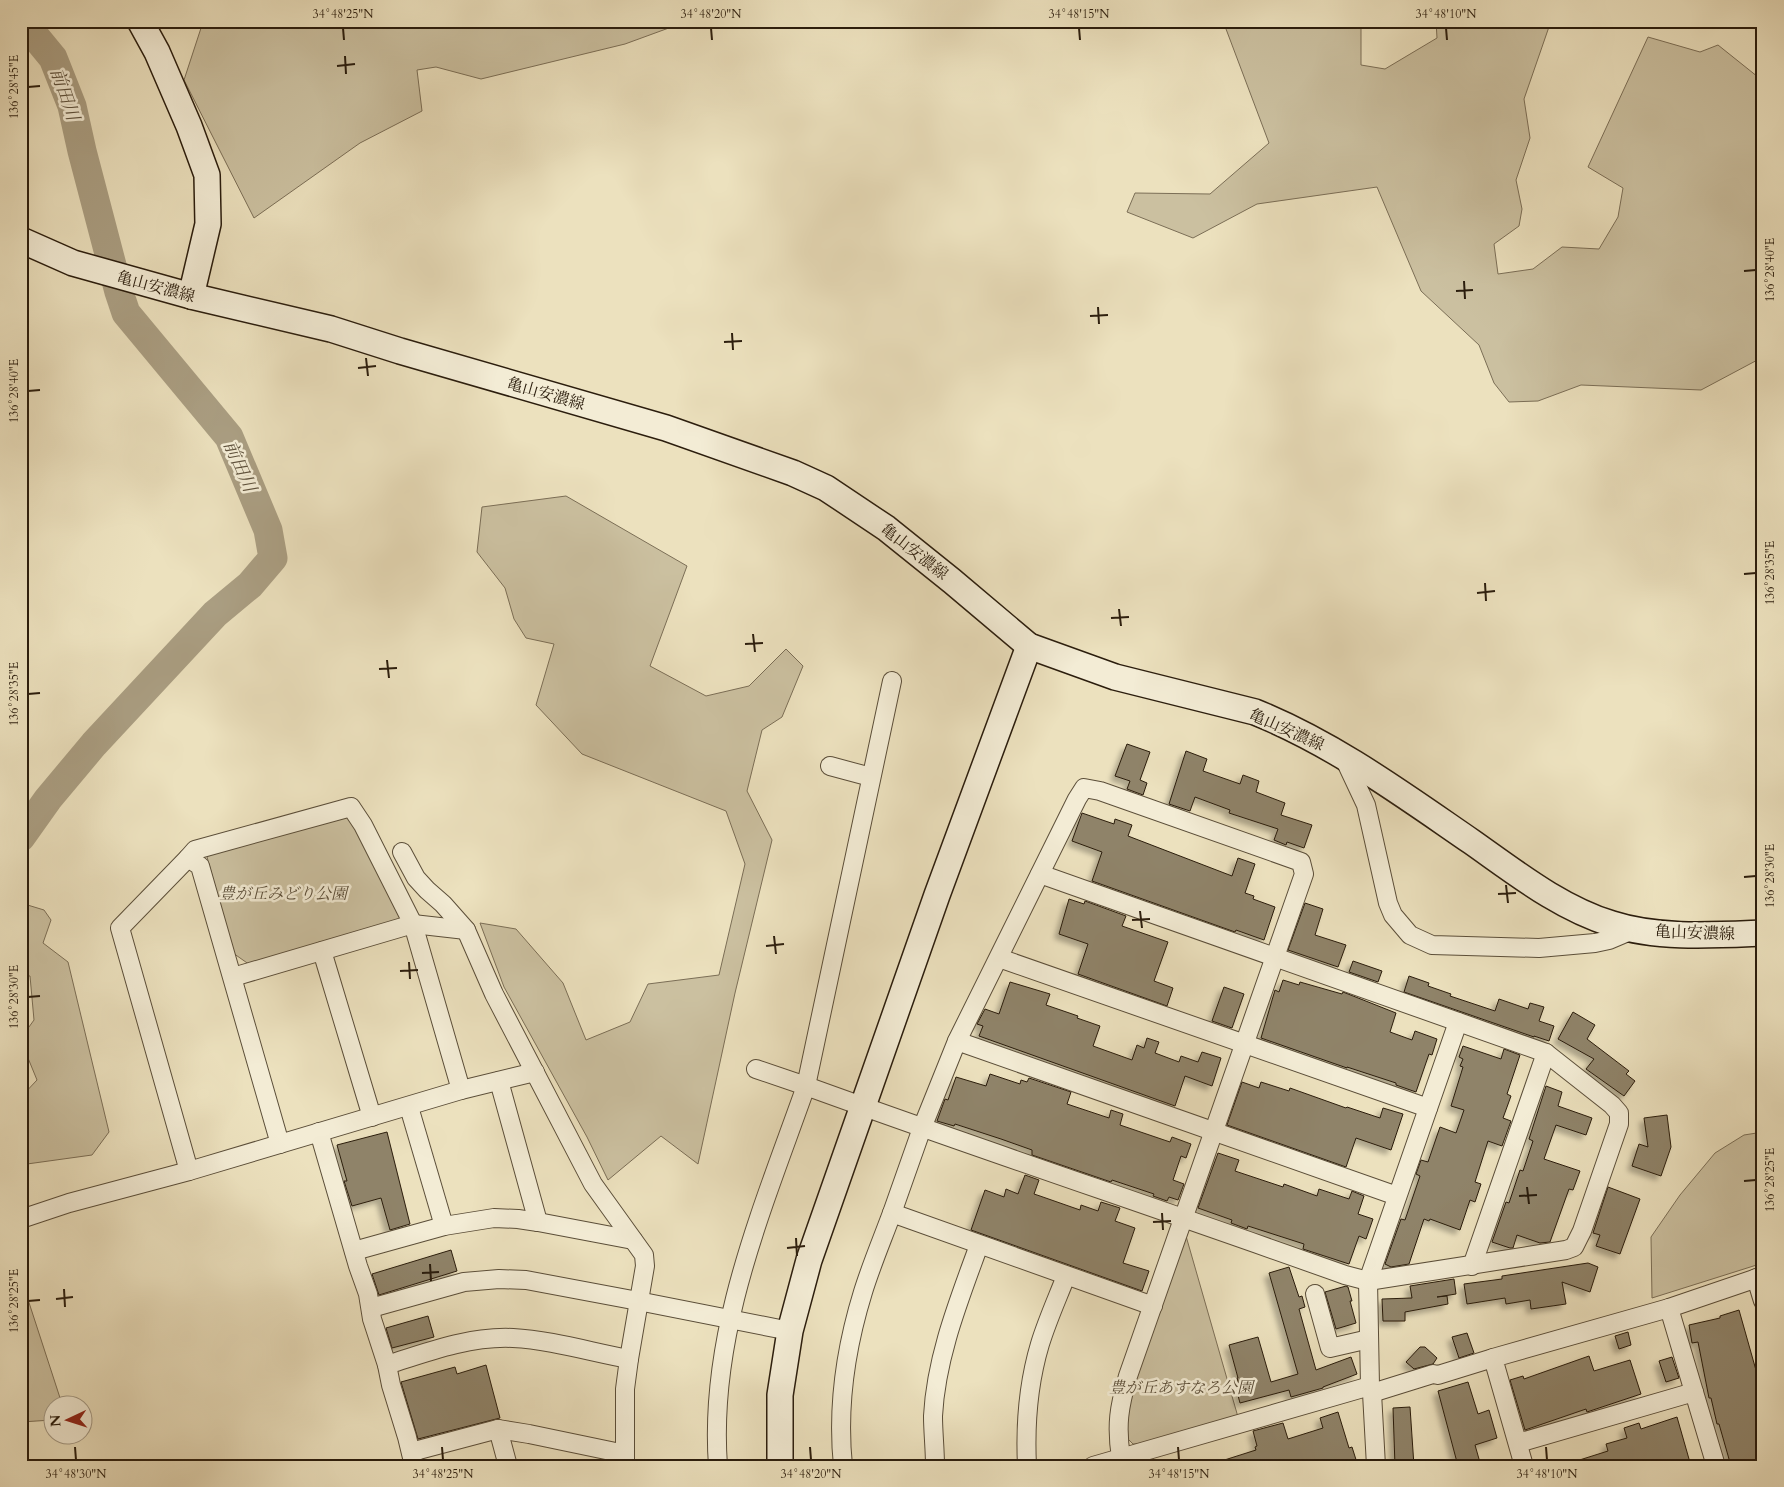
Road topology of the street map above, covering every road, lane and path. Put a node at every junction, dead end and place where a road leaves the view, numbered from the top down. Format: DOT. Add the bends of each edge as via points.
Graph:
graph roads {
  1 [pos="140,21"];
  2 [pos="21,240"];
  3 [pos="191,296"];
  4 [pos="1029,646"];
  5 [pos="892,681"];
  6 [pos="1343,756"];
  7 [pos="830,766"];
  8 [pos="871,777"];
  9 [pos="402,852"];
  10 [pos="188,858"];
  11 [pos="1040,874"];
  12 [pos="413,924"];
  13 [pos="1635,929"];
  14 [pos="466,930"];
  15 [pos="1763,933"];
  16 [pos="322,951"];
  17 [pos="999,958"];
  18 [pos="1275,958"];
  19 [pos="233,977"];
  20 [pos="1458,1022"];
  21 [pos="957,1041"];
  22 [pos="1244,1044"];
  23 [pos="1546,1053"];
  24 [pos="756,1069"];
  25 [pos="535,1072"];
  26 [pos="498,1082"];
  27 [pos="806,1086"];
  28 [pos="461,1090"];
  29 [pos="863,1106"];
  30 [pos="409,1107"];
  31 [pos="1428,1108"];
  32 [pos="372,1117"];
  33 [pos="922,1128"];
  34 [pos="319,1132"];
  35 [pos="1214,1132"];
  36 [pos="280,1144"];
  37 [pos="189,1171"];
  38 [pos="1397,1196"];
  39 [pos="892,1213"];
  40 [pos="1184,1217"];
  41 [pos="21,1219"];
  42 [pos="538,1222"];
  43 [pos="444,1226"];
  44 [pos="633,1240"];
  45 [pos="979,1245"];
  46 [pos="354,1250"];
  47 [pos="1472,1266"];
  48 [pos="1066,1276"];
  49 [pos="1760,1277"];
  50 [pos="1368,1280"];
  51 [pos="1315,1294"];
  52 [pos="638,1301"];
  53 [pos="1763,1301"];
  54 [pos="1153,1306"];
  55 [pos="371,1308"];
  56 [pos="1669,1308"];
  57 [pos="729,1319"];
  58 [pos="790,1331"];
  59 [pos="1369,1338"];
  60 [pos="1493,1358"];
  61 [pos="629,1359"];
  62 [pos="387,1365"];
  63 [pos="1371,1389"];
  64 [pos="1694,1392"];
  65 [pos="498,1429"];
  66 [pos="1518,1444"];
  67 [pos="412,1459"];
  68 [pos="625,1460"];
  69 [pos="1120,1461"];
  70 [pos="508,1466"];
  71 [pos="718,1466"];
  72 [pos="780,1466"];
  73 [pos="843,1466"];
  74 [pos="935,1466"];
  75 [pos="1027,1466"];
  76 [pos="1093,1466"];
  77 [pos="1376,1466"];
  78 [pos="1524,1466"];
  79 [pos="1716,1466"];
  1 -- 3 [label="main road" via="157,52 207,175 208,224"];
  2 -- 3 [label="main road, 亀山安濃線" via="100,272"];
  3 -- 4 [label="main road, 亀山安濃線" via="331,329 666,428 793,473 826,488 886,528"];
  4 -- 6 [label="main road, 亀山安濃線" via="1115,677 1255,712"];
  4 -- 29 [label="main road"];
  5 -- 8 [label="street"];
  6 -- 13 [label="main road, 亀山安濃線" via="1524,880 1574,909 1613,925"];
  6 -- 13 [label="street" via="1366,805 1388,903 1410,935 1432,944 1539,948 1595,943"];
  7 -- 8 [label="street"];
  8 -- 27 [label="street"];
  9 -- 14 [label="street" via="416,878"];
  10 -- 12 [label="street" via="195,850 351,807"];
  10 -- 19 [label="street" via="200,866"];
  10 -- 37 [label="street" via="120,928"];
  11 -- 17 [label="street"];
  11 -- 18 [label="street"];
  11 -- 18 [label="street" via="1084,788 1301,862 1304,874"];
  12 -- 14 [label="street"];
  12 -- 16 [label="street"];
  12 -- 28 [label="street"];
  13 -- 15 [label="main road, 亀山安濃線" via="1664,934"];
  14 -- 25 [label="street" via="494,994"];
  16 -- 19 [label="street"];
  16 -- 32 [label="street"];
  17 -- 21 [label="street"];
  17 -- 22 [label="street"];
  18 -- 20 [label="street"];
  18 -- 22 [label="street"];
  19 -- 36 [label="street"];
  20 -- 23 [label="street"];
  20 -- 31 [label="street"];
  21 -- 33 [label="street"];
  21 -- 35 [label="street"];
  22 -- 31 [label="street"];
  22 -- 35 [label="street"];
  23 -- 47 [label="street"];
  23 -- 47 [label="street" via="1612,1104 1619,1113 1619,1124 1582,1232 1574,1247 1566,1250"];
  24 -- 27 [label="street"];
  25 -- 26 [label="street"];
  25 -- 44 [label="street" via="593,1184"];
  26 -- 28 [label="street"];
  26 -- 42 [label="street"];
  27 -- 29 [label="street"];
  27 -- 57 [label="street" via="749,1248"];
  28 -- 30 [label="street"];
  29 -- 33 [label="street"];
  29 -- 58 [label="main road" via="809,1260"];
  30 -- 32 [label="street"];
  30 -- 43 [label="street"];
  31 -- 38 [label="street"];
  32 -- 34 [label="street"];
  33 -- 39 [label="street"];
  33 -- 40 [label="street"];
  34 -- 36 [label="street"];
  34 -- 46 [label="street"];
  35 -- 38 [label="street"];
  35 -- 40 [label="street"];
  36 -- 37 [label="street"];
  37 -- 41 [label="street"];
  38 -- 50 [label="street"];
  39 -- 45 [label="street"];
  39 -- 73 [label="street" via="854,1325 844,1386 840,1441"];
  40 -- 50 [label="street" via="1345,1275"];
  40 -- 54 [label="street"];
  42 -- 43 [label="street" via="494,1218"];
  42 -- 44 [label="street"];
  43 -- 46 [label="street"];
  44 -- 52 [label="street" via="644,1255 645,1266"];
  45 -- 48 [label="street"];
  45 -- 74 [label="street" via="942,1356 933,1415"];
  46 -- 55 [label="street"];
  47 -- 50 [label="street"];
  48 -- 54 [label="street"];
  48 -- 75 [label="street" via="1032,1374"];
  49 -- 53 [label="street"];
  49 -- 56 [label="street"];
  50 -- 59 [label="street"];
  51 -- 59 [label="street" via="1330,1348"];
  52 -- 55 [label="street" via="526,1280 499,1279 464,1282"];
  52 -- 57 [label="street"];
  52 -- 61 [label="street"];
  54 -- 69 [label="street" via="1122,1396 1118,1434"];
  55 -- 62 [label="street"];
  56 -- 60 [label="street"];
  56 -- 64 [label="street"];
  57 -- 58 [label="street"];
  57 -- 71 [label="street" via="721,1372"];
  58 -- 72 [label="main road" via="780,1395"];
  59 -- 63 [label="street"];
  60 -- 63 [label="street" via="1438,1375"];
  60 -- 66 [label="street"];
  61 -- 62 [label="street" via="512,1338 473,1340"];
  61 -- 68 [label="street"];
  62 -- 67 [label="street"];
  63 -- 69 [label="street"];
  63 -- 77 [label="street"];
  64 -- 66 [label="street"];
  64 -- 79 [label="street"];
  65 -- 67 [label="street"];
  65 -- 68 [label="street"];
  65 -- 70 [label="street"];
  66 -- 78 [label="street"];
  69 -- 76 [label="street"];
}
